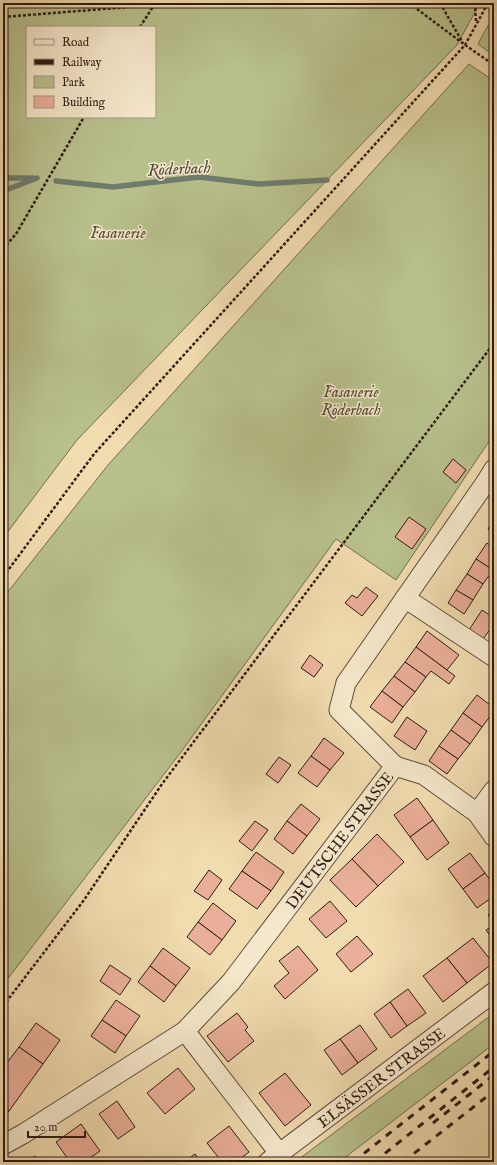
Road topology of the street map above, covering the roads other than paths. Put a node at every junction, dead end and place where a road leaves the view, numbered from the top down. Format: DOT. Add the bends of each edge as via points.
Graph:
graph roads {
  1 [pos="491,479"];
  2 [pos="405,598"];
  3 [pos="494,657"];
  4 [pos="395,766"];
  5 [pos="494,790"];
  6 [pos="477,813"];
  7 [pos="494,837"];
  8 [pos="494,992"];
  9 [pos="185,1031"];
  10 [pos="3,1145"];
  11 [pos="274,1157"];
  1 -- 2 [label="street, DEUTSCHE STRASSE"];
  2 -- 3 [label="street"];
  2 -- 4 [label="street, DEUTSCHE STRASSE" via="346,683 339,710"];
  4 -- 6 [label="street" via="424,775"];
  4 -- 9 [label="street, DEUTSCHE STRASSE" via="231,982"];
  5 -- 6 [label="street"];
  6 -- 7 [label="street"];
  8 -- 11 [label="street, ELSÄSSER STRASSE"];
  9 -- 10 [label="street, DEUTSCHE STRASSE"];
  9 -- 11 [label="street"];
}
